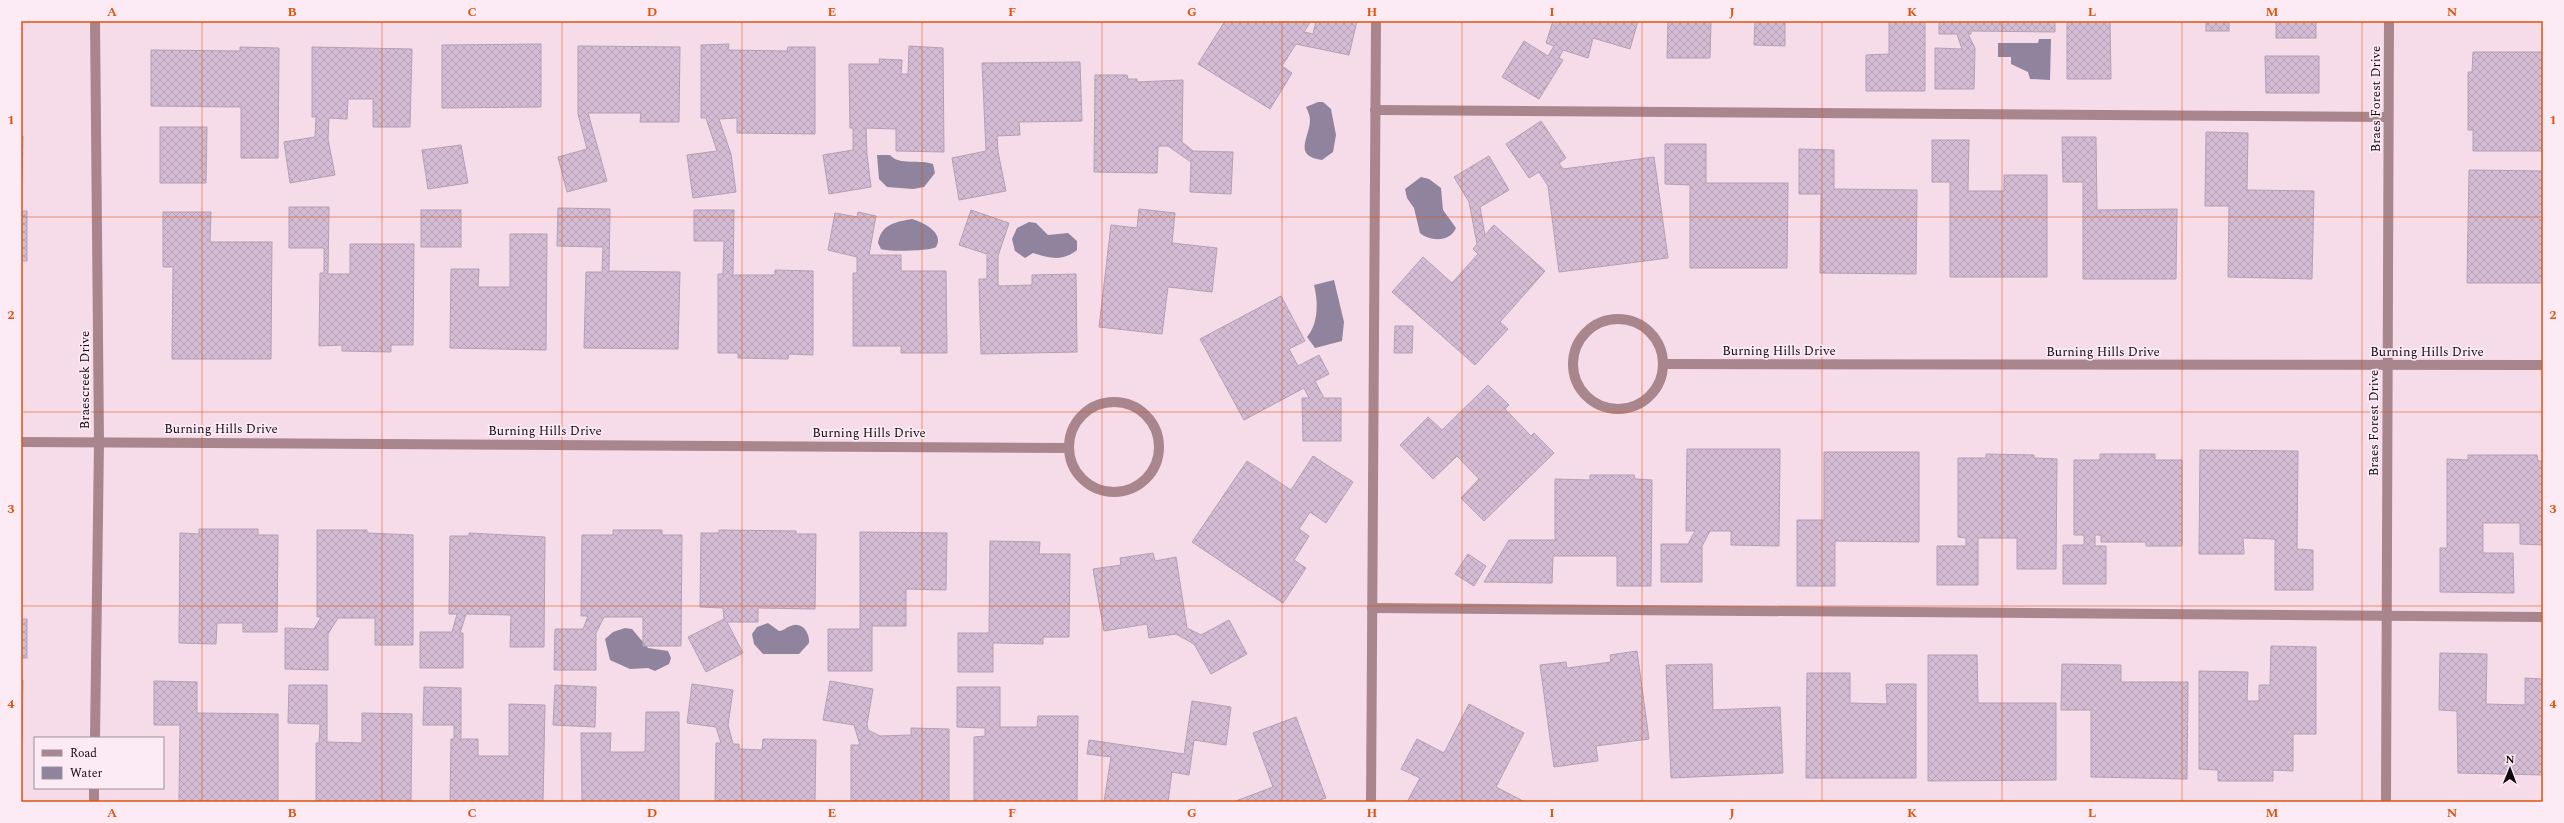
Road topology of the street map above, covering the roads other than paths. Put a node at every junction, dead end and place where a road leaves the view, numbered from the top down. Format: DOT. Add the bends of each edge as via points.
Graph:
graph roads {
  1 [pos="95,21"];
  2 [pos="1376,21"];
  3 [pos="2389,21"];
  4 [pos="1375,110"];
  5 [pos="2388,117"];
  6 [pos="1663,364"];
  7 [pos="2543,365"];
  8 [pos="2387,366"];
  9 [pos="21,442"];
  10 [pos="98,442"];
  11 [pos="1068,448"];
  12 [pos="1372,608"];
  13 [pos="2387,616"];
  14 [pos="2543,617"];
  15 [pos="95,737"];
  16 [pos="94,789"];
  17 [pos="94,802"];
  18 [pos="1371,802"];
  19 [pos="2386,802"];
  1 -- 10 [label="street, Braescreek Drive"];
  2 -- 4 [label="street"];
  3 -- 5 [label="street, Braes Forest Drive"];
  4 -- 5 [label="street"];
  4 -- 12 [label="street"];
  5 -- 8 [label="street, Braes Forest Drive"];
  6 -- 6 [label="street" via="1660,346 1650,332 1635,322 1618,319 1600,322 1586,332 1576,346 1572,364 1576,381 1585,396 1600,406 1618,409 1635,406 1650,396 1660,381"];
  6 -- 8 [label="street, Burning Hills Drive"];
  7 -- 8 [label="street, Burning Hills Drive"];
  8 -- 13 [label="street, Braes Forest Drive"];
  9 -- 10 [label="street, Burning Hills Drive"];
  10 -- 11 [label="street, Burning Hills Drive"];
  10 -- 15 [label="street, Braescreek Drive"];
  11 -- 11 [label="street" via="1071,463 1078,476 1091,487 1105,492 1121,492 1136,488 1148,478 1156,464 1160,449 1158,434 1142,411 1114,402 1100,404 1077,420 1070,433"];
  12 -- 13 [label="street"];
  12 -- 18 [label="street"];
  13 -- 14 [label="street"];
  13 -- 19 [label="street, Braes Forest Drive"];
  16 -- 17 [label="street"];
}
